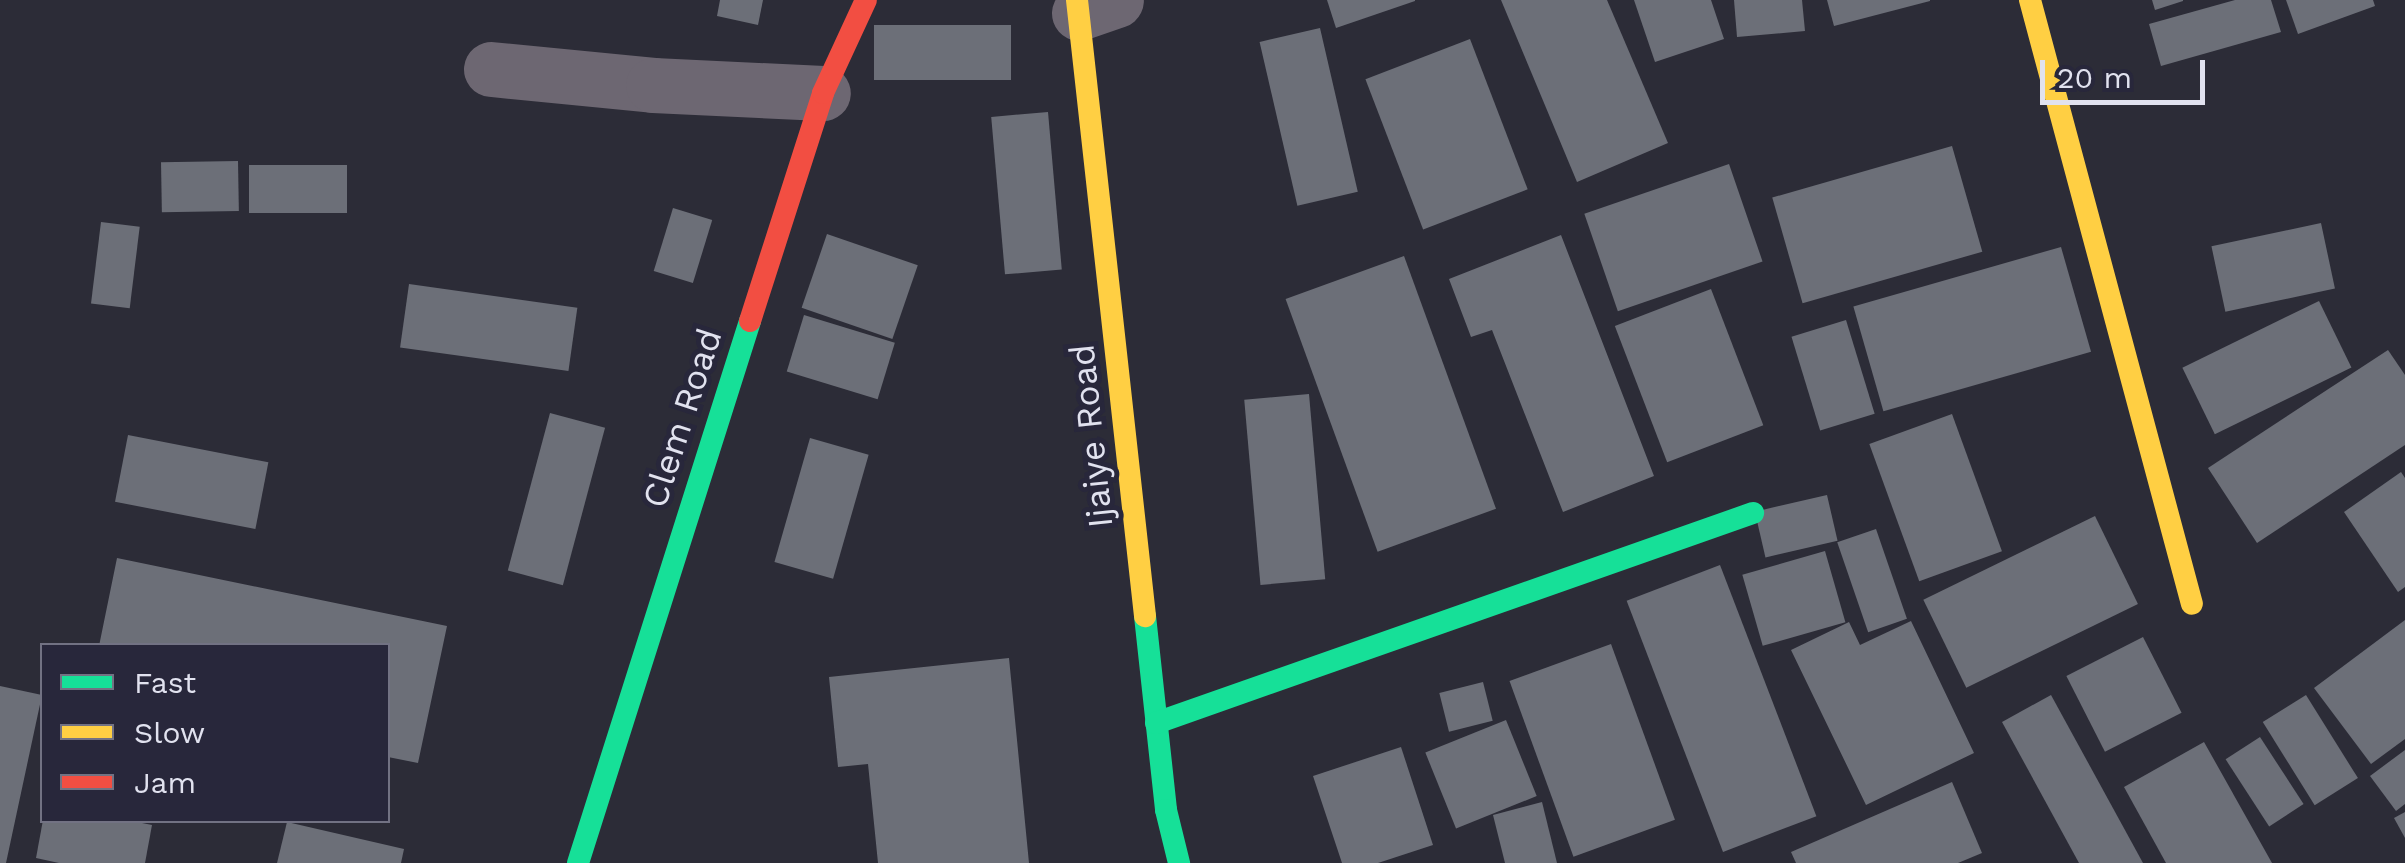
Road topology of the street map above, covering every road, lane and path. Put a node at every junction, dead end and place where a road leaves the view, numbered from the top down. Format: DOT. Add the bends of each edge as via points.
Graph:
graph roads {
  1 [pos="866,0"];
  2 [pos="2030,0"];
  3 [pos="1091,4"];
  4 [pos="491,69"];
  5 [pos="823,93"];
  6 [pos="1753,513"];
  7 [pos="2192,604"];
  8 [pos="1156,723"];
  9 [pos="578,863"];
  10 [pos="1179,863"];
  1 -- 5 [label="street, Clem Road"];
  2 -- 7 [label="street"];
  3 -- 8 [label="street, Ijaiye Road"];
  4 -- 5 [label="street"];
  5 -- 9 [label="street, Clem Road"];
  6 -- 8 [label="street"];
  8 -- 10 [label="street, Ijaiye Road"];
}
